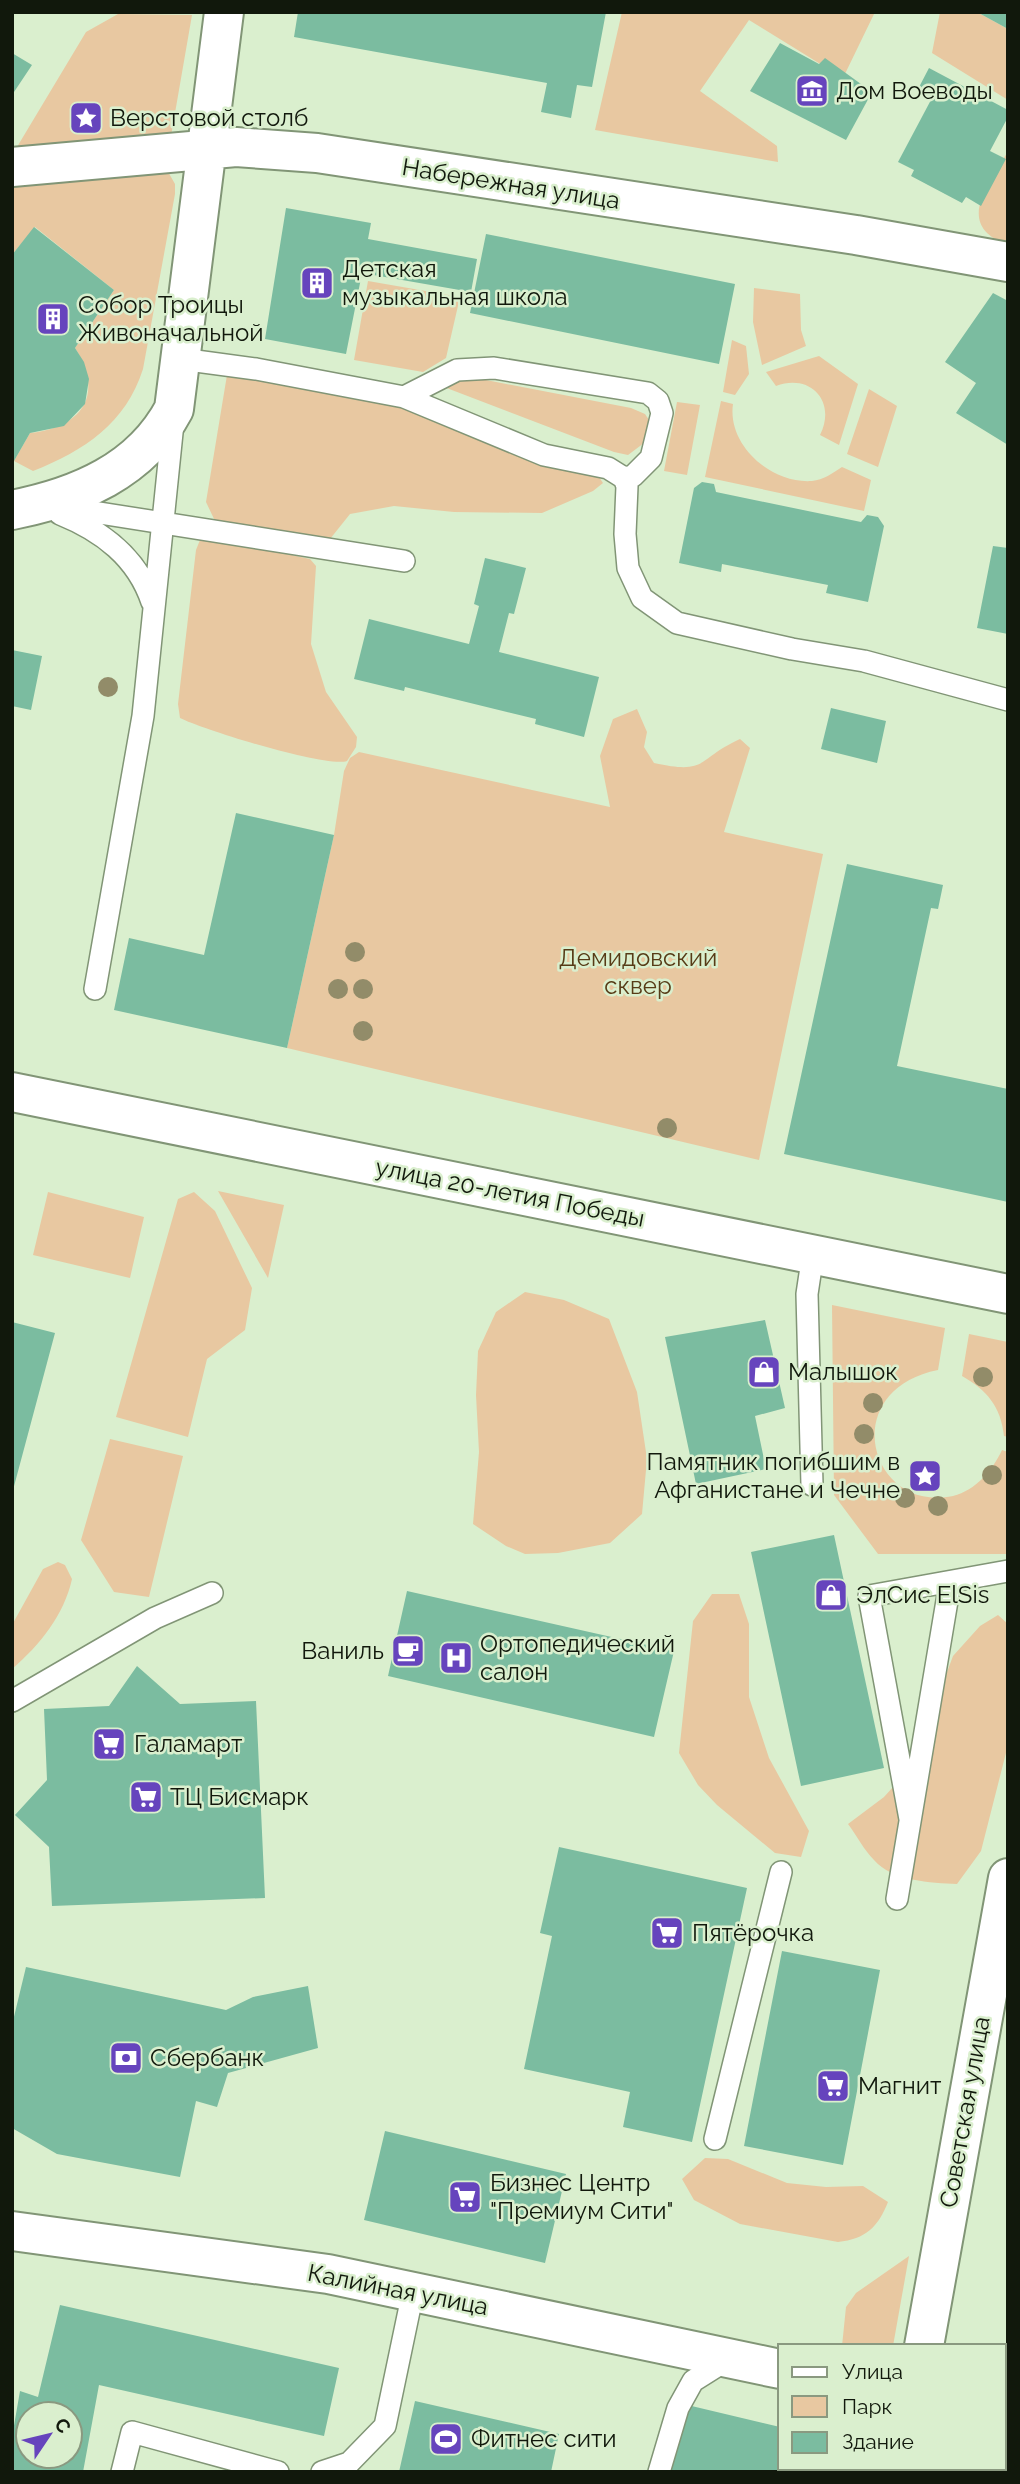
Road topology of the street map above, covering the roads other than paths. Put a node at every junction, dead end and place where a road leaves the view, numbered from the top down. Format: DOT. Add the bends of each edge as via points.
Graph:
graph roads {
  1 [pos="224,12"];
  2 [pos="205,149"];
  3 [pos="12,167"];
  4 [pos="1008,262"];
  5 [pos="181,359"];
  6 [pos="404,397"];
  7 [pos="174,409"];
  8 [pos="624,478"];
  9 [pos="25,507"];
  10 [pos="162,523"];
  11 [pos="404,561"];
  12 [pos="154,607"];
  13 [pos="1008,699"];
  14 [pos="95,989"];
  15 [pos="12,1092"];
  16 [pos="813,1254"];
  17 [pos="1008,1294"];
  18 [pos="812,1485"];
  19 [pos="1008,1571"];
  20 [pos="950,1583"];
  21 [pos="212,1593"];
  22 [pos="12,1701"];
  23 [pos="910,1819"];
  24 [pos="781,1872"];
  25 [pos="1008,1878"];
  26 [pos="897,1899"];
  27 [pos="996,2007"];
  28 [pos="715,2139"];
  29 [pos="12,2231"];
  30 [pos="413,2292"];
  31 [pos="924,2344"];
  32 [pos="728,2358"];
  33 [pos="778,2370"];
  34 [pos="348,2467"];
  35 [pos="122,2472"];
  36 [pos="278,2472"];
  37 [pos="322,2472"];
  38 [pos="659,2472"];
  1 -- 2 [label="street"];
  2 -- 3 [label="street, Набережная улица"];
  2 -- 4 [label="street, Набережная улица" via="317,153"];
  2 -- 5 [label="street"];
  5 -- 6 [label="lane"];
  5 -- 7 [label="street"];
  6 -- 8 [label="lane" via="544,455 608,468"];
  6 -- 8 [label="lane" via="457,370 494,368 648,393 658,401 662,413 651,458 633,476"];
  7 -- 9 [label="street" via="146,448 122,469 89,487"];
  7 -- 10 [label="lane"];
  8 -- 13 [label="lane" via="628,568 642,598 677,624 864,661"];
  9 -- 10 [label="lane"];
  9 -- 12 [label="lane" via="89,527 121,550 147,586"];
  10 -- 11 [label="lane"];
  10 -- 12 [label="lane"];
  12 -- 14 [label="lane" via="143,716"];
  15 -- 16 [label="street, улица 20-летия Победы"];
  16 -- 17 [label="street, улица 20-летия Победы"];
  16 -- 18 [label="lane" via="807,1294"];
  19 -- 20 [label="lane"];
  20 -- 23 [label="lane"];
  20 -- 23 [label="lane" via="869,1596"];
  21 -- 22 [label="lane" via="155,1618"];
  23 -- 26 [label="lane"];
  24 -- 28 [label="lane"];
  25 -- 27 [label="street, Советская улица"];
  27 -- 31 [label="street, Советская улица"];
  29 -- 30 [label="street, Калийная улица" via="328,2274"];
  30 -- 32 [label="street, Калийная улица"];
  30 -- 34 [label="lane" via="385,2426"];
  32 -- 33 [label="street, Калийная улица"];
  32 -- 38 [label="lane" via="693,2381 678,2408"];
  34 -- 37 [label="lane"];
  35 -- 36 [label="lane" via="132,2432"];
}
